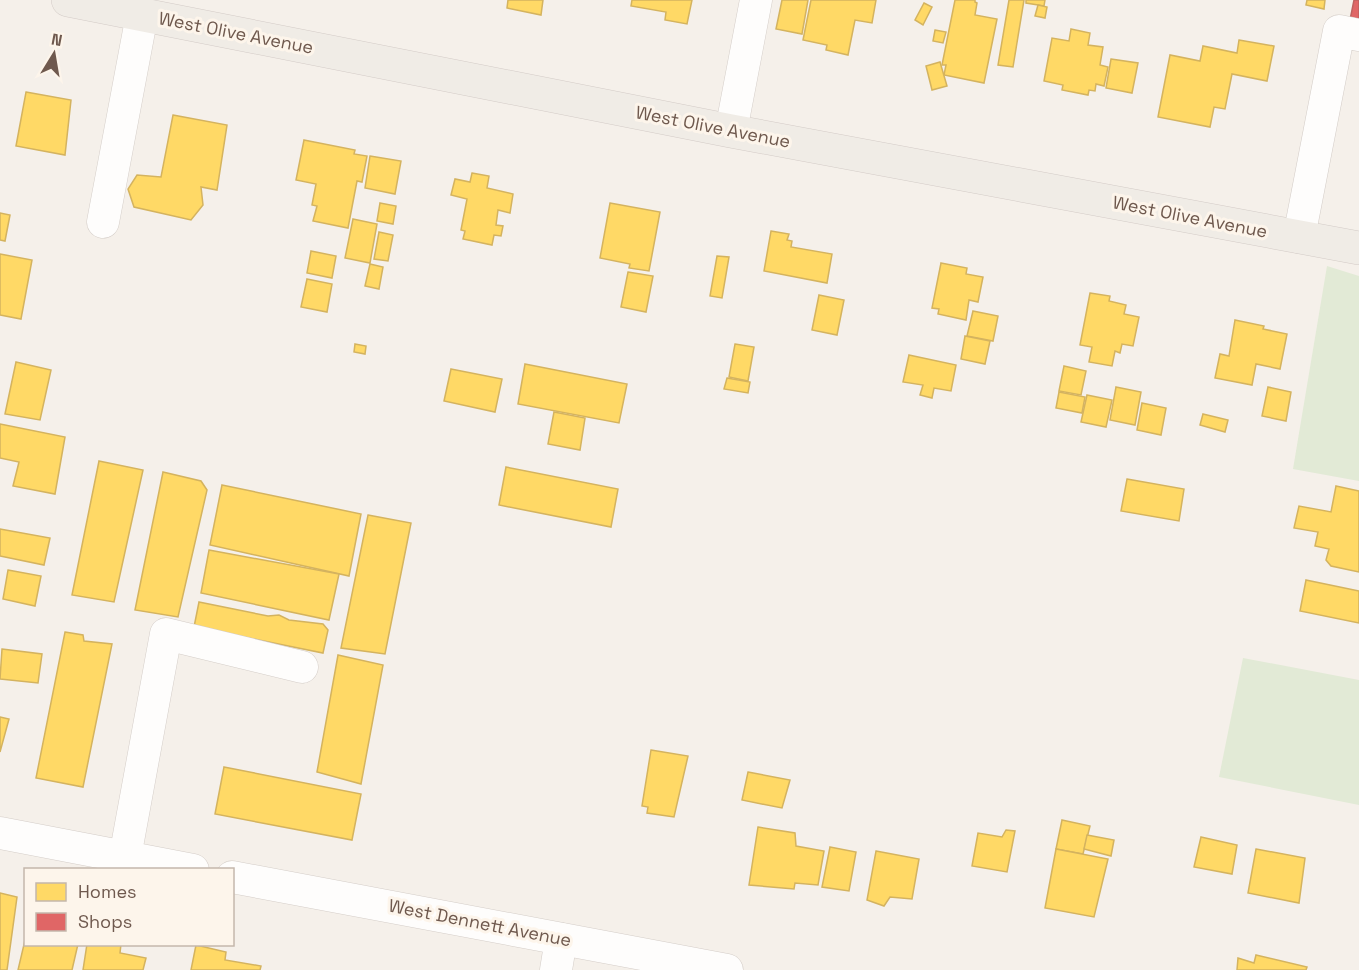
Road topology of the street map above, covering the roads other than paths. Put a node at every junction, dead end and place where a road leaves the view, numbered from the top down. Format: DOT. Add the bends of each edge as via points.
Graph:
graph roads {
  1 [pos="68,0"];
  2 [pos="756,0"];
  3 [pos="142,15"];
  4 [pos="1349,33"];
  5 [pos="731,131"];
  6 [pos="103,222"];
  7 [pos="1299,237"];
  8 [pos="1359,248"];
  9 [pos="302,667"];
  10 [pos="0,833"];
  11 [pos="125,857"];
  12 [pos="183,868"];
  13 [pos="234,877"];
  14 [pos="561,939"];
  15 [pos="556,970"];
  16 [pos="727,970"];
  1 -- 3 [label="main road, West Olive Avenue"];
  2 -- 5 [label="street"];
  3 -- 5 [label="main road, West Olive Avenue"];
  3 -- 6 [label="street"];
  4 -- 7 [label="street"];
  5 -- 7 [label="main road, West Olive Avenue"];
  7 -- 8 [label="main road, West Olive Avenue"];
  9 -- 11 [label="street" via="166,634"];
  10 -- 11 [label="street"];
  11 -- 12 [label="street"];
  13 -- 14 [label="street, West Dennett Avenue"];
  14 -- 15 [label="street"];
  14 -- 16 [label="street, West Dennett Avenue"];
}
